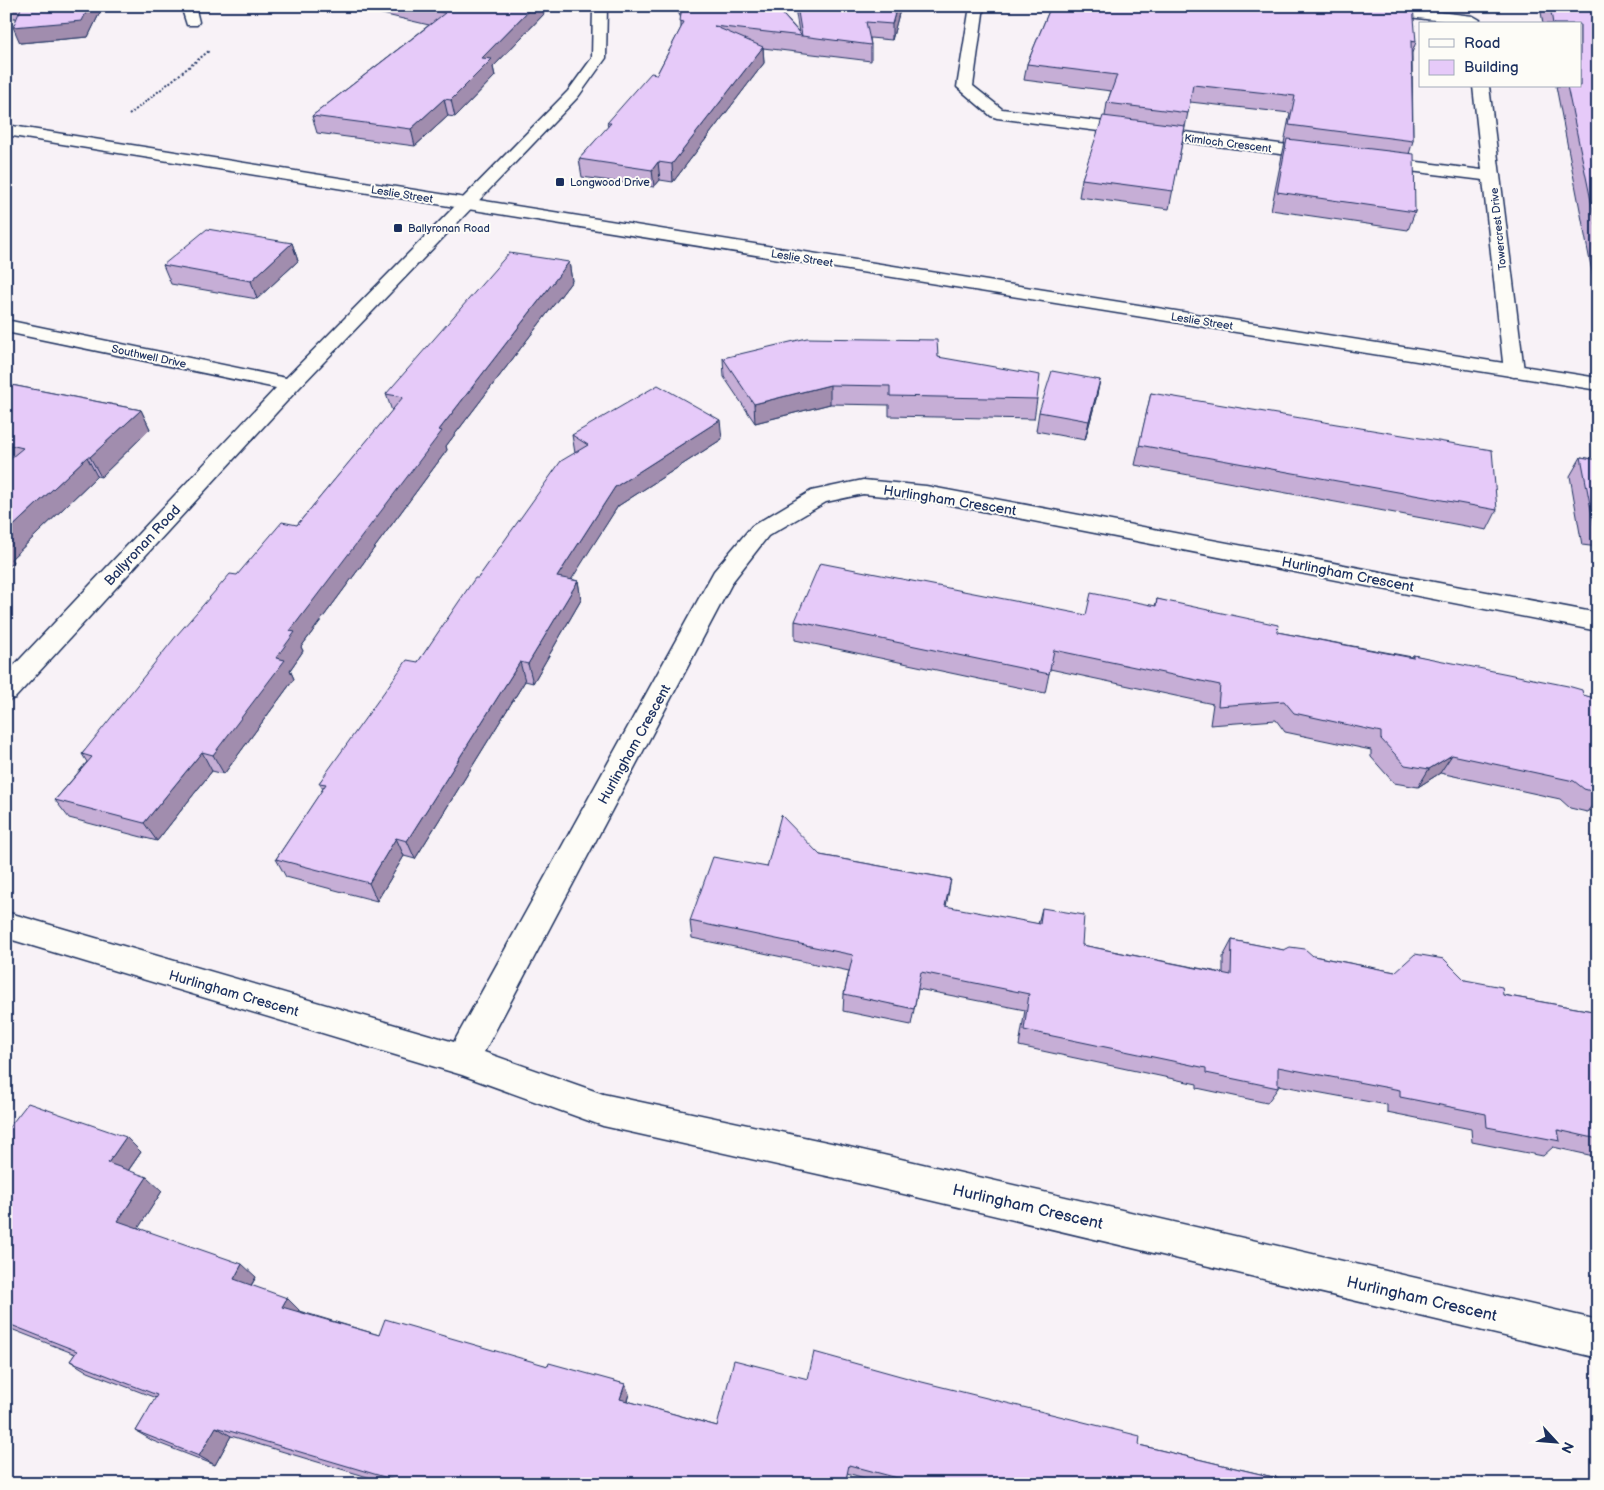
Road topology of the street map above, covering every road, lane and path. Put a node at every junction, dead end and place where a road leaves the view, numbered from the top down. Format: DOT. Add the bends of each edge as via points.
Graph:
graph roads {
  1 [pos="188,6"];
  2 [pos="600,6"];
  3 [pos="977,6"];
  4 [pos="1348,6"];
  5 [pos="1473,17"];
  6 [pos="192,22"];
  7 [pos="1481,88"];
  8 [pos="126,117"];
  9 [pos="6,130"];
  10 [pos="1340,157"];
  11 [pos="1359,159"];
  12 [pos="1492,176"];
  13 [pos="464,204"];
  14 [pos="6,326"];
  15 [pos="1514,371"];
  16 [pos="1598,384"];
  17 [pos="291,385"];
  18 [pos="1598,622"];
  19 [pos="6,691"];
  20 [pos="6,925"];
  21 [pos="462,1060"];
  22 [pos="1598,1339"];
  1 -- 6 [label="street"];
  2 -- 13 [label="street" via="599,58 573,94"];
  3 -- 10 [label="street, Kimloch Crescent" via="965,87 998,112"];
  4 -- 5 [label="street"];
  6 -- 8 [label="path" via="214,46"];
  7 -- 12 [label="street, Towercrest Drive"];
  9 -- 13 [label="street, Leslie Street"];
  11 -- 12 [label="street"];
  12 -- 15 [label="street, Towercrest Drive"];
  13 -- 15 [label="street, Leslie Street"];
  13 -- 17 [label="street, Ballyronan Road"];
  14 -- 17 [label="street, Southwell Drive"];
  15 -- 16 [label="street, Leslie Street"];
  17 -- 19 [label="street, Ballyronan Road"];
  18 -- 21 [label="street, Hurlingham Crescent" via="926,493 863,487 819,496 760,531 723,577"];
  20 -- 21 [label="street, Hurlingham Crescent"];
  21 -- 22 [label="street, Hurlingham Crescent" via="603,1110 836,1161"];
}
